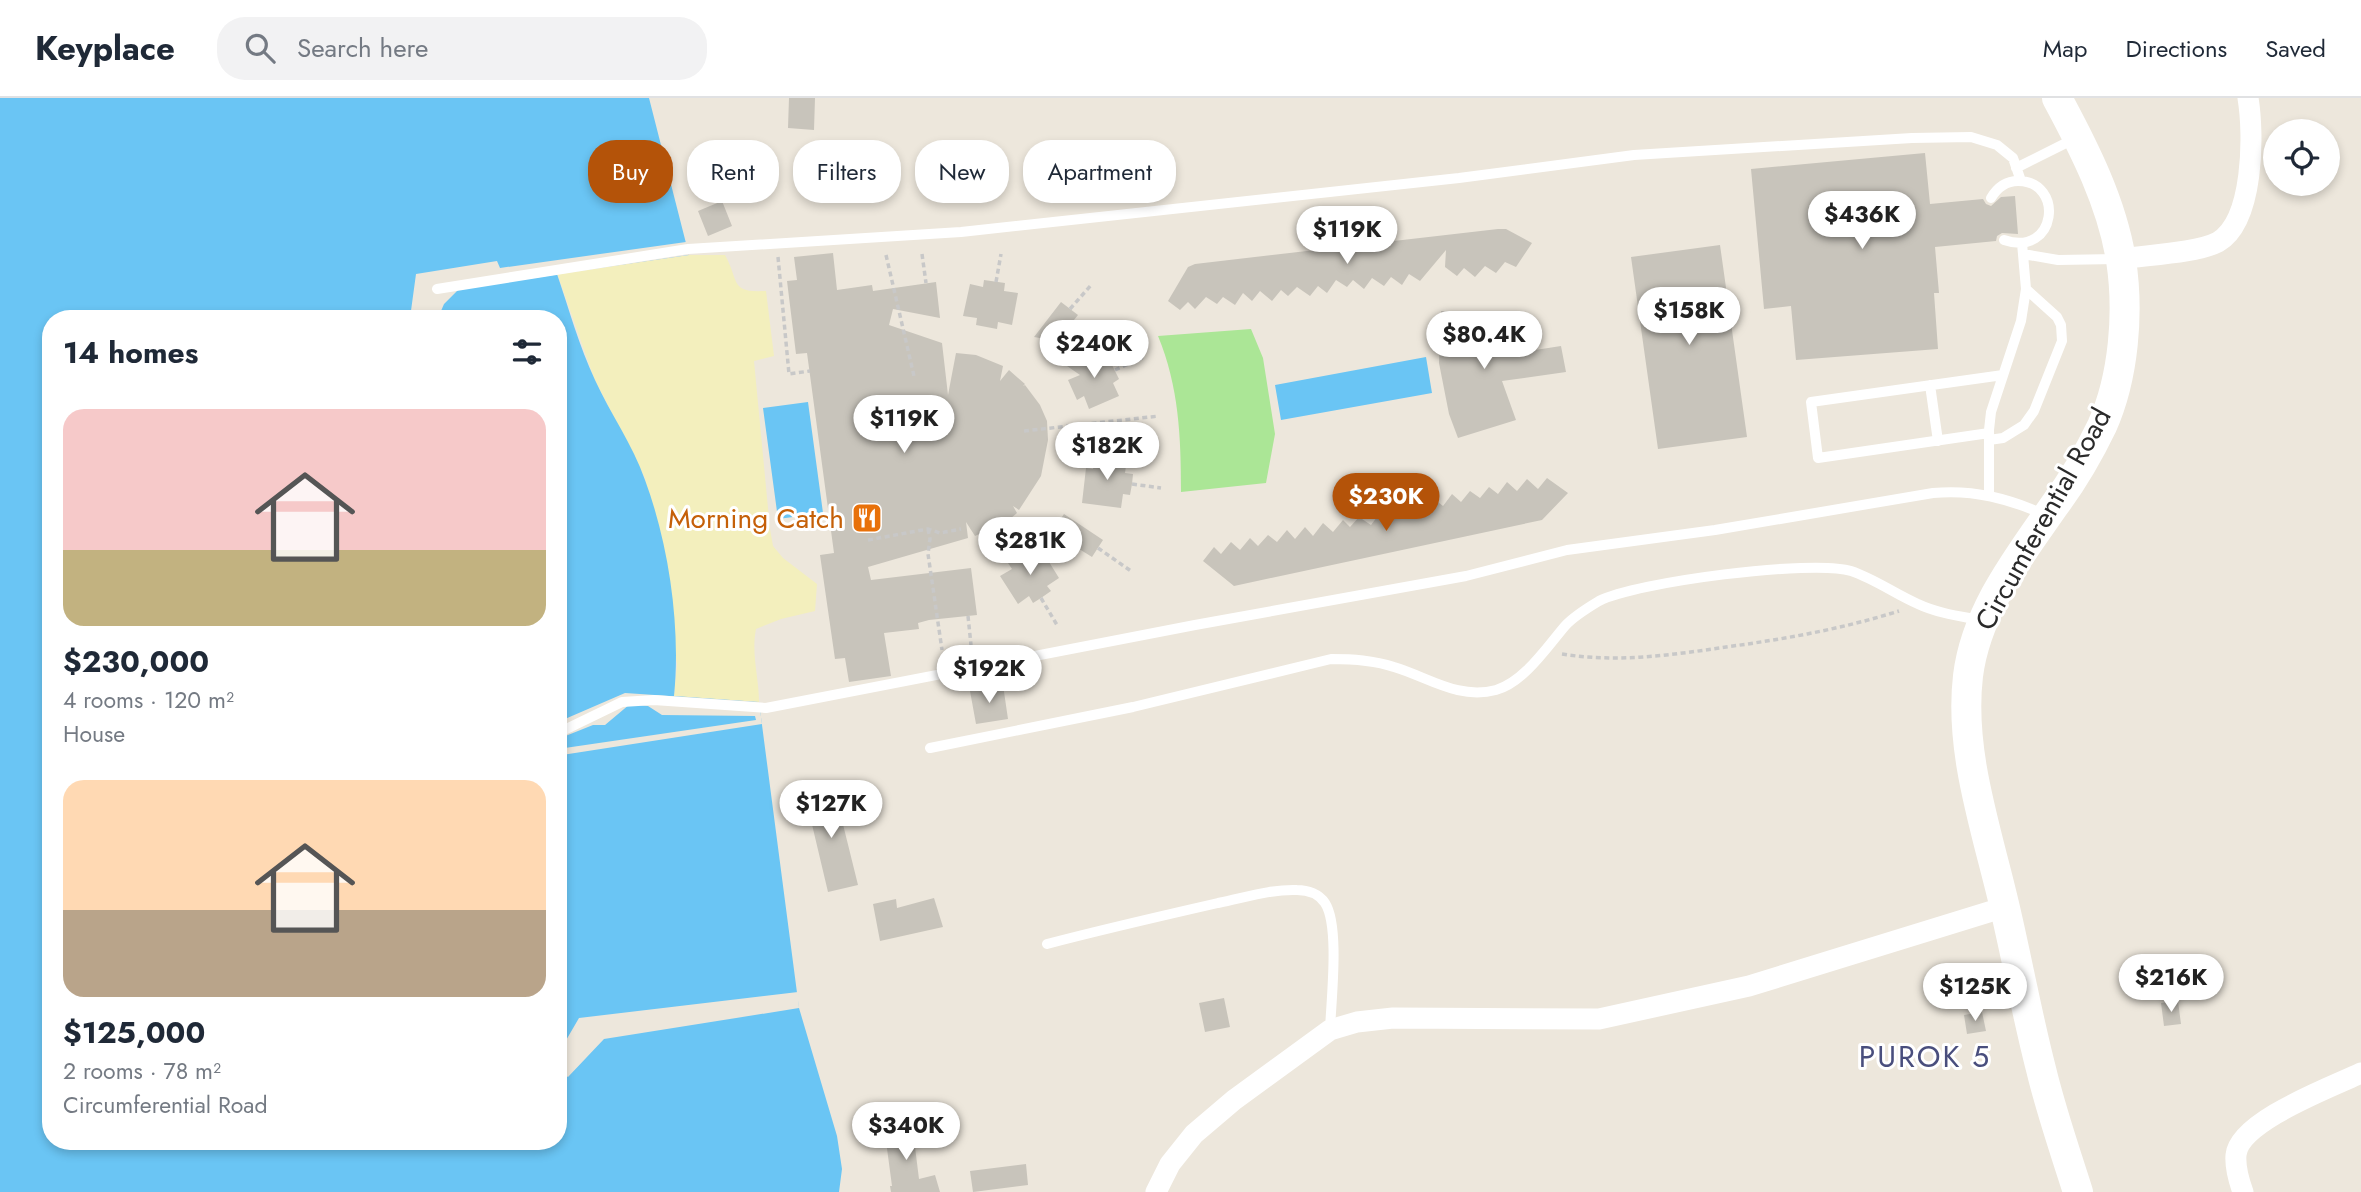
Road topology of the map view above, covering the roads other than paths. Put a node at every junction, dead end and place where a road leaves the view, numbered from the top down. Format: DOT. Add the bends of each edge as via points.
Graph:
graph roads {
  1 [pos="2057,98"];
  2 [pos="2248,98"];
  3 [pos="2078,137"];
  4 [pos="2016,168"];
  5 [pos="2021,181"];
  6 [pos="1991,198"];
  7 [pos="2004,240"];
  8 [pos="2022,248"];
  9 [pos="2121,259"];
  10 [pos="437,289"];
  11 [pos="2026,289"];
  12 [pos="2003,375"];
  13 [pos="1930,385"];
  14 [pos="1989,437"];
  15 [pos="1938,441"];
  16 [pos="1989,495"];
  17 [pos="2048,516"];
  18 [pos="1982,621"];
  19 [pos="567,729"];
  20 [pos="930,748"];
  21 [pos="2005,907"];
  22 [pos="1047,944"];
  23 [pos="1330,1030"];
  24 [pos="2361,1073"];
  25 [pos="1156,1192"];
  26 [pos="2078,1192"];
  27 [pos="2243,1192"];
  1 -- 3 [label="main road, Circumferential Road"];
  2 -- 9 [label="street" via="2251,153 2246,190 2231,231 2205,247"];
  3 -- 4 [label="lane"];
  3 -- 9 [label="main road, Circumferential Road" via="2103,195"];
  4 -- 5 [label="lane"];
  4 -- 10 [label="lane" via="2013,158 1997,145 1971,137 1634,155 961,232 688,249"];
  5 -- 6 [label="lane" via="2003,185"];
  5 -- 8 [label="lane" via="2042,192 2050,215 2039,236"];
  7 -- 8 [label="lane"];
  8 -- 9 [label="lane" via="2058,260"];
  8 -- 11 [label="lane"];
  9 -- 17 [label="main road, Circumferential Road" via="2124,308 2116,384 2102,426"];
  11 -- 12 [label="lane"];
  11 -- 14 [label="lane" via="2057,317 2062,341 2024,425 2003,438"];
  12 -- 13 [label="lane"];
  12 -- 14 [label="lane" via="1991,412"];
  13 -- 15 [label="lane"];
  13 -- 15 [label="lane" via="1811,402 1818,458"];
  14 -- 15 [label="lane"];
  14 -- 16 [label="lane"];
  16 -- 17 [label="lane"];
  16 -- 19 [label="lane" via="1933,493 1567,550 1466,576 766,708 622,702"];
  17 -- 18 [label="main road, Circumferential Road"];
  18 -- 20 [label="lane" via="1919,605 1849,570 1791,567 1653,585 1601,600 1567,624 1525,671 1497,689 1466,693 1395,667 1362,659 1331,659 1133,707"];
  18 -- 21 [label="main road, Circumferential Road" via="1973,645 1965,700 1973,776"];
  21 -- 23 [label="street" via="1749,986 1599,1018 1392,1018 1357,1021"];
  21 -- 26 [label="main road, Circumferential Road" via="2041,1071"];
  22 -- 23 [label="lane" via="1266,893 1314,893 1331,916"];
  23 -- 25 [label="street" via="1194,1134 1170,1164"];
  24 -- 27 [label="street" via="2265,1118 2245,1135 2236,1153"];
}
